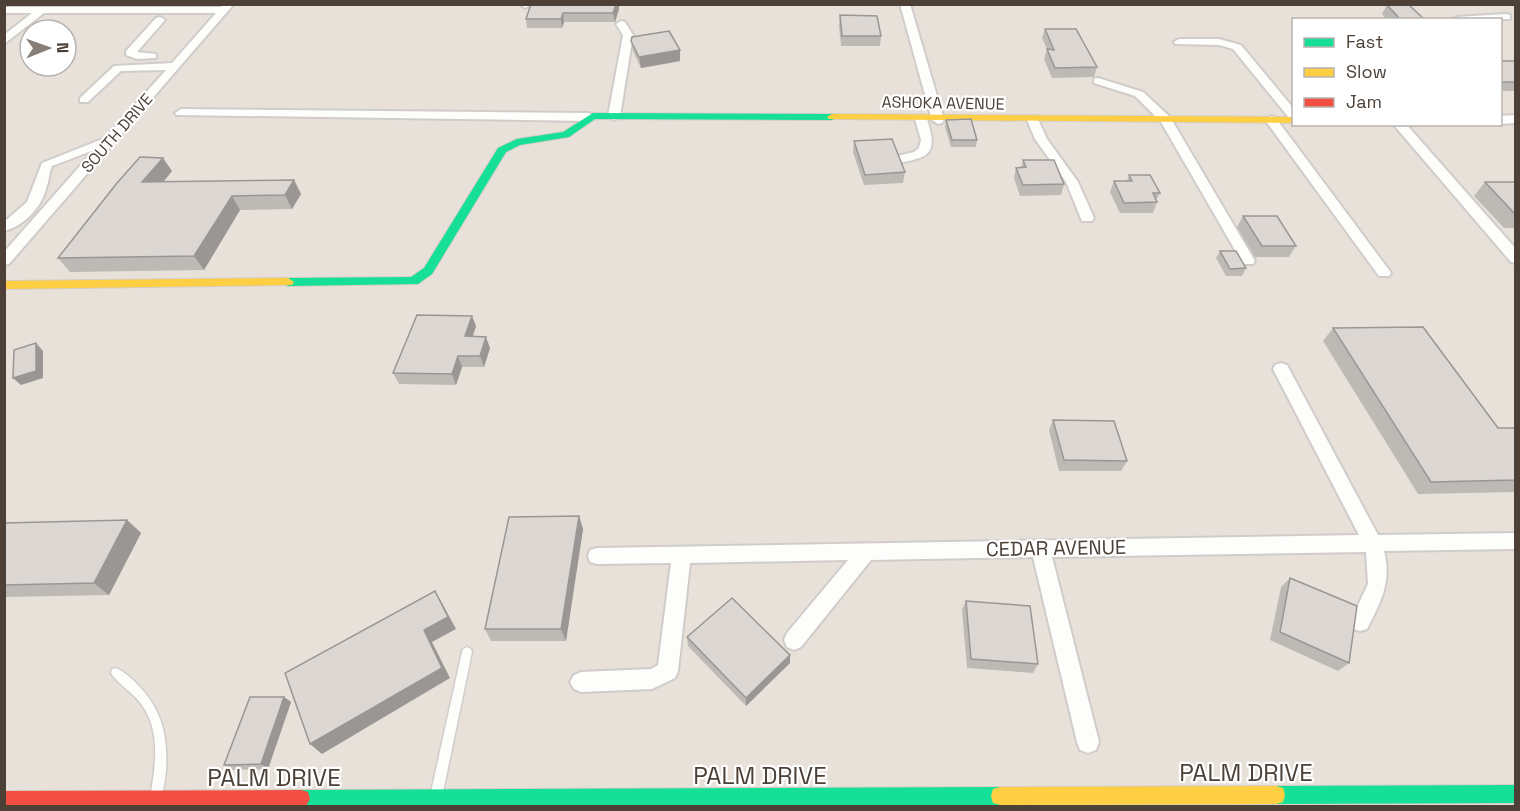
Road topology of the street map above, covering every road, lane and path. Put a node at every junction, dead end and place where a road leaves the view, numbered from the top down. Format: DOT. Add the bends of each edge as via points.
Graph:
graph roads {
  1 [pos="905,4"];
  2 [pos="1491,4"];
  3 [pos="226,7"];
  4 [pos="4,10"];
  5 [pos="22,10"];
  6 [pos="42,10"];
  7 [pos="1506,16"];
  8 [pos="1482,18"];
  9 [pos="160,20"];
  10 [pos="4,24"];
  11 [pos="621,24"];
  12 [pos="1515,25"];
  13 [pos="4,41"];
  14 [pos="1179,42"];
  15 [pos="179,61"];
  16 [pos="1098,81"];
  17 [pos="84,100"];
  18 [pos="181,113"];
  19 [pos="614,116"];
  20 [pos="591,117"];
  21 [pos="1292,118"];
  22 [pos="921,119"];
  23 [pos="1292,119"];
  24 [pos="938,120"];
  25 [pos="1034,120"];
  26 [pos="1166,120"];
  27 [pos="1271,120"];
  28 [pos="1401,126"];
  29 [pos="110,140"];
  30 [pos="901,159"];
  31 [pos="1087,218"];
  32 [pos="4,227"];
  33 [pos="1515,258"];
  34 [pos="4,261"];
  35 [pos="1248,261"];
  36 [pos="1384,273"];
  37 [pos="4,285"];
  38 [pos="1281,369"];
  39 [pos="1515,541"];
  40 [pos="1373,543"];
  41 [pos="1040,548"];
  42 [pos="867,551"];
  43 [pos="681,555"];
  44 [pos="597,556"];
  45 [pos="1360,621"];
  46 [pos="794,640"];
  47 [pos="468,652"];
  48 [pos="116,673"];
  49 [pos="581,682"];
  50 [pos="1088,742"];
  51 [pos="1515,794"];
  52 [pos="436,798"];
  53 [pos="156,799"];
  54 [pos="4,800"];
  55 [pos="173,803"];
  56 [pos="320,803"];
  1 -- 24 [label="street"];
  2 -- 7 [label="street"];
  3 -- 6 [label="street"];
  3 -- 15 [label="street, SOUTH DRIVE"];
  4 -- 5 [label="street"];
  5 -- 6 [label="street"];
  5 -- 10 [label="street"];
  6 -- 13 [label="street"];
  7 -- 8 [label="street"];
  7 -- 12 [label="street"];
  9 -- 15 [label="street" via="130,53"];
  11 -- 19 [label="street" via="628,35"];
  14 -- 21 [label="street" via="1219,42 1237,47"];
  15 -- 17 [label="street" via="118,68"];
  15 -- 29 [label="street, SOUTH DRIVE"];
  16 -- 26 [label="street" via="1139,94"];
  18 -- 20 [label="street"];
  19 -- 20 [label="street, ASHOKA AVENUE"];
  19 -- 22 [label="street, ASHOKA AVENUE"];
  20 -- 37 [label="street" via="569,134 518,141 502,150 428,271 414,280"];
  22 -- 24 [label="street, ASHOKA AVENUE"];
  22 -- 30 [label="street" via="927,140 925,150"];
  23 -- 27 [label="street, ASHOKA AVENUE"];
  24 -- 25 [label="street, ASHOKA AVENUE"];
  25 -- 26 [label="street, ASHOKA AVENUE"];
  25 -- 31 [label="street" via="1041,139 1072,182"];
  26 -- 27 [label="street, ASHOKA AVENUE"];
  26 -- 35 [label="street"];
  27 -- 36 [label="street"];
  28 -- 33 [label="street"];
  29 -- 32 [label="street" via="48,163 31,206"];
  29 -- 34 [label="street, SOUTH DRIVE"];
  38 -- 40 [label="street"];
  39 -- 40 [label="street, CEDAR AVENUE"];
  40 -- 41 [label="street, CEDAR AVENUE"];
  40 -- 45 [label="street" via="1379,584"];
  41 -- 42 [label="street, CEDAR AVENUE"];
  41 -- 50 [label="street"];
  42 -- 43 [label="street, CEDAR AVENUE"];
  42 -- 46 [label="street"];
  43 -- 44 [label="street, CEDAR AVENUE"];
  43 -- 49 [label="street" via="668,671 652,680"];
  47 -- 52 [label="lane"];
  48 -- 53 [label="lane" via="147,700 155,713 162,749"];
  51 -- 52 [label="street, PALM DRIVE"];
  52 -- 56 [label="street, PALM DRIVE"];
  53 -- 54 [label="street, PALM DRIVE"];
  53 -- 55 [label="street, PALM DRIVE"];
  55 -- 56 [label="street, PALM DRIVE"];
}
